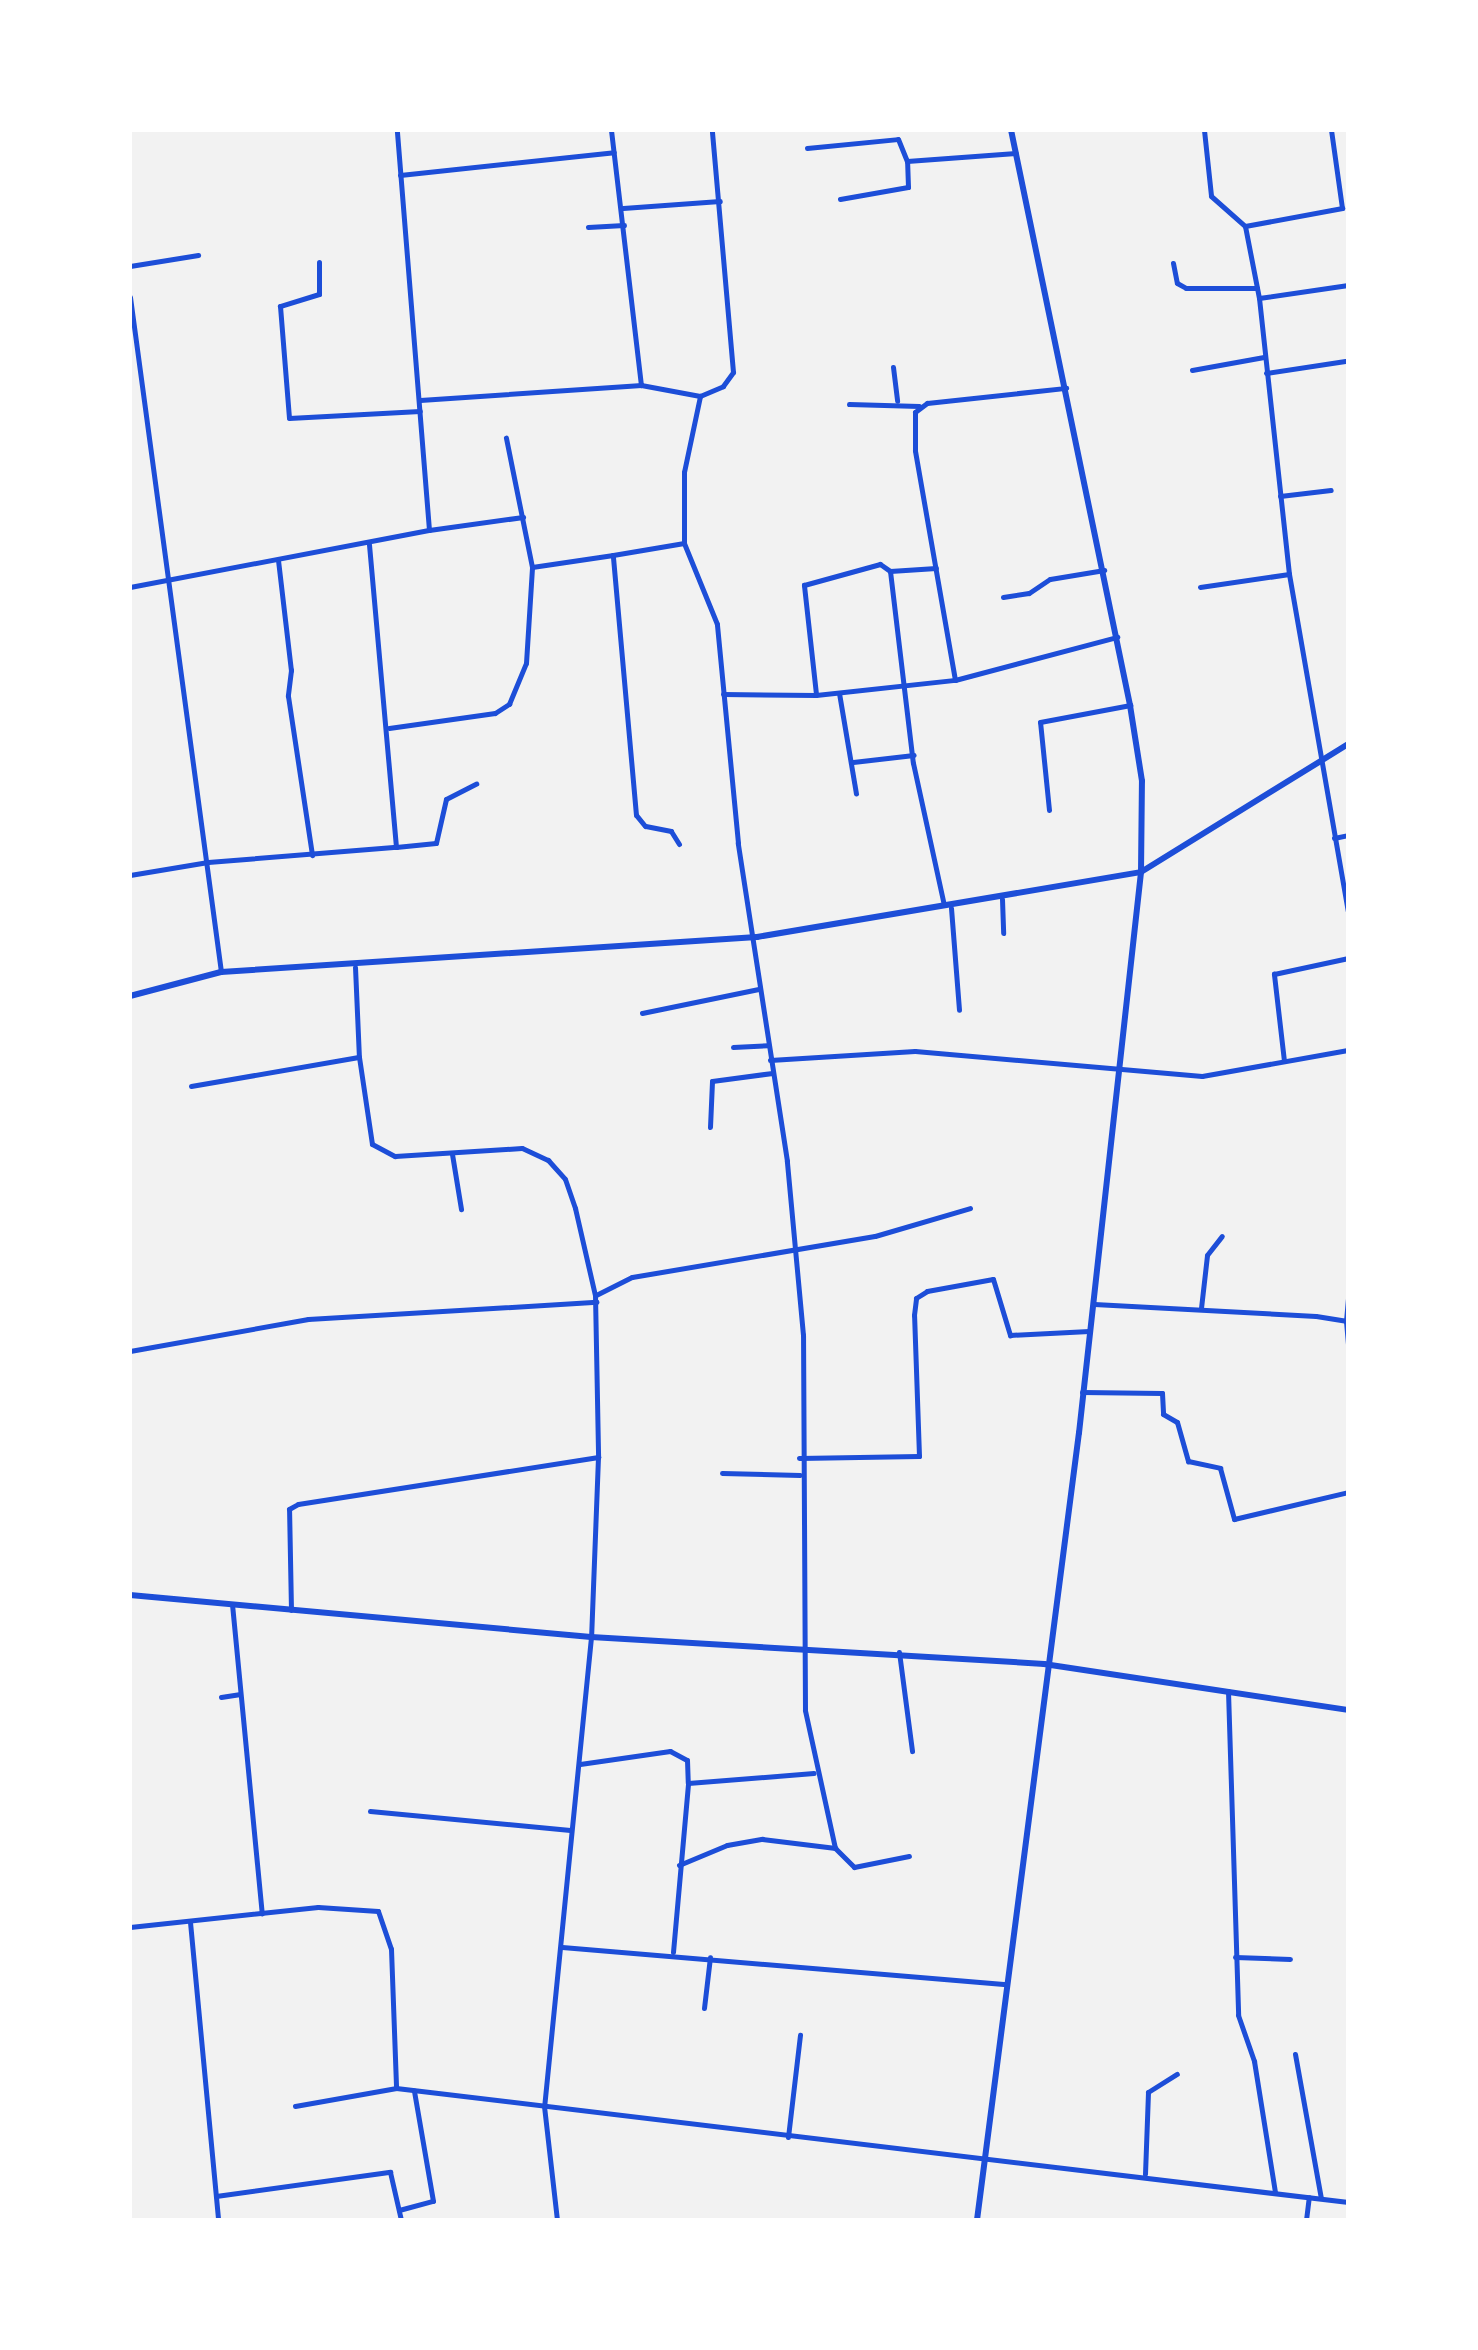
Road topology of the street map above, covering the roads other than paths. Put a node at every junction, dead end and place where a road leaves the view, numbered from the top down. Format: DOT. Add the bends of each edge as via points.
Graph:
graph roads {
  1 [pos="397,130"];
  2 [pos="611,130"];
  3 [pos="712,130"];
  4 [pos="1011,130"];
  5 [pos="1204,130"];
  6 [pos="1331,130"];
  7 [pos="807,148"];
  8 [pos="614,152"];
  9 [pos="1016,153"];
  10 [pos="907,161"];
  11 [pos="400,175"];
  12 [pos="840,199"];
  13 [pos="720,201"];
  14 [pos="622,208"];
  15 [pos="624,224"];
  16 [pos="1244,226"];
  17 [pos="588,227"];
  18 [pos="198,255"];
  19 [pos="319,262"];
  20 [pos="1173,263"];
  21 [pos="130,266"];
  22 [pos="1348,284"];
  23 [pos="1257,288"];
  24 [pos="130,297"];
  25 [pos="1259,298"];
  26 [pos="1264,357"];
  27 [pos="1344,361"];
  28 [pos="892,366"];
  29 [pos="1192,370"];
  30 [pos="1266,373"];
  31 [pos="640,385"];
  32 [pos="1066,388"];
  33 [pos="700,396"];
  34 [pos="419,400"];
  35 [pos="898,401"];
  36 [pos="849,404"];
  37 [pos="920,406"];
  38 [pos="420,411"];
  39 [pos="506,438"];
  40 [pos="1331,490"];
  41 [pos="1280,496"];
  42 [pos="523,517"];
  43 [pos="429,530"];
  44 [pos="684,543"];
  45 [pos="369,544"];
  46 [pos="613,555"];
  47 [pos="278,560"];
  48 [pos="532,567"];
  49 [pos="936,568"];
  50 [pos="1104,570"];
  51 [pos="890,571"];
  52 [pos="1288,574"];
  53 [pos="172,579"];
  54 [pos="1200,586"];
  55 [pos="130,587"];
  56 [pos="1003,597"];
  57 [pos="1118,637"];
  58 [pos="955,680"];
  59 [pos="907,685"];
  60 [pos="722,694"];
  61 [pos="839,694"];
  62 [pos="816,695"];
  63 [pos="1130,705"];
  64 [pos="388,728"];
  65 [pos="1348,744"];
  66 [pos="914,755"];
  67 [pos="1317,761"];
  68 [pos="852,762"];
  69 [pos="476,784"];
  70 [pos="856,794"];
  71 [pos="1050,810"];
  72 [pos="1348,836"];
  73 [pos="1334,838"];
  74 [pos="678,844"];
  75 [pos="396,847"];
  76 [pos="312,855"];
  77 [pos="208,862"];
  78 [pos="1141,872"];
  79 [pos="130,875"];
  80 [pos="1002,899"];
  81 [pos="948,908"];
  82 [pos="1348,912"];
  83 [pos="1002,933"];
  84 [pos="756,936"];
  85 [pos="1348,958"];
  86 [pos="355,967"];
  87 [pos="221,972"];
  88 [pos="759,989"];
  89 [pos="130,996"];
  90 [pos="959,1010"];
  91 [pos="642,1013"];
  92 [pos="768,1045"];
  93 [pos="733,1047"];
  94 [pos="1348,1050"];
  95 [pos="358,1057"];
  96 [pos="770,1060"];
  97 [pos="1284,1062"];
  98 [pos="1117,1069"];
  99 [pos="772,1072"];
  100 [pos="191,1086"];
  101 [pos="710,1126"];
  102 [pos="452,1154"];
  103 [pos="970,1208"];
  104 [pos="461,1209"];
  105 [pos="1222,1236"];
  106 [pos="796,1250"];
  107 [pos="1348,1296"];
  108 [pos="595,1298"];
  109 [pos="1092,1304"];
  110 [pos="1201,1308"];
  111 [pos="1346,1321"];
  112 [pos="1089,1332"];
  113 [pos="1348,1342"];
  114 [pos="130,1351"];
  115 [pos="1082,1392"];
  116 [pos="598,1458"];
  117 [pos="799,1458"];
  118 [pos="722,1473"];
  119 [pos="800,1474"];
  120 [pos="1348,1492"];
  121 [pos="130,1595"];
  122 [pos="232,1603"];
  123 [pos="291,1610"];
  124 [pos="591,1636"];
  125 [pos="803,1646"];
  126 [pos="899,1652"];
  127 [pos="1044,1664"];
  128 [pos="1228,1691"];
  129 [pos="240,1694"];
  130 [pos="221,1697"];
  131 [pos="1348,1710"];
  132 [pos="912,1751"];
  133 [pos="580,1764"];
  134 [pos="814,1772"];
  135 [pos="688,1783"];
  136 [pos="370,1811"];
  137 [pos="570,1830"];
  138 [pos="835,1848"];
  139 [pos="909,1856"];
  140 [pos="680,1865"];
  141 [pos="262,1914"];
  142 [pos="190,1922"];
  143 [pos="130,1927"];
  144 [pos="562,1947"];
  145 [pos="673,1952"];
  146 [pos="710,1957"];
  147 [pos="1235,1957"];
  148 [pos="1290,1959"];
  149 [pos="1006,1984"];
  150 [pos="704,2008"];
  151 [pos="800,2035"];
  152 [pos="1295,2054"];
  153 [pos="1177,2074"];
  154 [pos="396,2088"];
  155 [pos="414,2091"];
  156 [pos="295,2106"];
  157 [pos="544,2106"];
  158 [pos="788,2137"];
  159 [pos="987,2162"];
  160 [pos="1145,2174"];
  161 [pos="1275,2192"];
  162 [pos="216,2196"];
  163 [pos="1310,2197"];
  164 [pos="1321,2198"];
  165 [pos="1348,2202"];
  166 [pos="399,2210"];
  167 [pos="218,2220"];
  168 [pos="401,2220"];
  169 [pos="557,2220"];
  170 [pos="977,2220"];
  171 [pos="1306,2220"];
  1 -- 11 [label="street"];
  2 -- 8 [label="street"];
  3 -- 13 [label="street"];
  4 -- 9 [label="street"];
  5 -- 16 [label="street" via="1213,201"];
  6 -- 16 [label="street" via="1342,208"];
  7 -- 10 [label="street" via="898,139"];
  8 -- 11 [label="street"];
  8 -- 14 [label="street"];
  9 -- 10 [label="street"];
  9 -- 32 [label="street"];
  10 -- 12 [label="street" via="908,187"];
  11 -- 34 [label="street"];
  13 -- 14 [label="street"];
  13 -- 33 [label="street" via="733,372 723,386"];
  14 -- 15 [label="street"];
  15 -- 17 [label="street"];
  15 -- 31 [label="street"];
  16 -- 23 [label="street"];
  18 -- 21 [label="street"];
  19 -- 38 [label="street" via="319,294 280,306 289,418"];
  20 -- 23 [label="street" via="1177,283 1186,288"];
  22 -- 25 [label="street"];
  23 -- 25 [label="street"];
  24 -- 53 [label="street"];
  25 -- 26 [label="street"];
  26 -- 29 [label="street"];
  26 -- 30 [label="street"];
  27 -- 30 [label="street"];
  28 -- 35 [label="street"];
  30 -- 41 [label="street"];
  31 -- 33 [label="street"];
  31 -- 34 [label="street"];
  32 -- 37 [label="street"];
  32 -- 50 [label="street"];
  33 -- 44 [label="street" via="684,472"];
  34 -- 38 [label="street"];
  35 -- 36 [label="street"];
  35 -- 37 [label="street"];
  37 -- 49 [label="street" via="915,450"];
  38 -- 43 [label="street"];
  39 -- 42 [label="street"];
  40 -- 41 [label="street"];
  41 -- 52 [label="street"];
  42 -- 43 [label="street"];
  42 -- 48 [label="street"];
  43 -- 45 [label="street"];
  44 -- 46 [label="street"];
  44 -- 60 [label="street" via="717,624"];
  45 -- 47 [label="street"];
  45 -- 64 [label="street"];
  46 -- 48 [label="street"];
  46 -- 74 [label="street" via="636,816 645,826 670,830"];
  47 -- 53 [label="street"];
  47 -- 76 [label="street" via="292,670 288,696"];
  48 -- 64 [label="street" via="526,663 509,704 495,713"];
  49 -- 51 [label="street"];
  49 -- 58 [label="street"];
  50 -- 56 [label="street" via="1050,579 1029,593"];
  50 -- 57 [label="street"];
  51 -- 59 [label="street"];
  51 -- 62 [label="street" via="880,564 802,588"];
  52 -- 54 [label="street"];
  52 -- 67 [label="street"];
  53 -- 55 [label="street"];
  53 -- 77 [label="street"];
  57 -- 58 [label="street"];
  57 -- 63 [label="street"];
  58 -- 59 [label="street"];
  59 -- 61 [label="street"];
  59 -- 66 [label="street"];
  60 -- 62 [label="street"];
  60 -- 84 [label="street"];
  61 -- 62 [label="street"];
  61 -- 68 [label="street"];
  63 -- 71 [label="street" via="1040,722"];
  63 -- 78 [label="street" via="1142,781"];
  64 -- 75 [label="street"];
  65 -- 67 [label="street"];
  66 -- 68 [label="street"];
  66 -- 81 [label="street"];
  67 -- 73 [label="street"];
  67 -- 78 [label="street"];
  68 -- 70 [label="street"];
  69 -- 75 [label="street" via="446,799 436,843"];
  72 -- 73 [label="street"];
  73 -- 82 [label="street"];
  75 -- 76 [label="street"];
  76 -- 77 [label="street"];
  77 -- 79 [label="street"];
  77 -- 87 [label="street"];
  78 -- 80 [label="street"];
  78 -- 98 [label="street"];
  80 -- 81 [label="street"];
  80 -- 83 [label="street"];
  81 -- 84 [label="street"];
  81 -- 90 [label="street"];
  84 -- 86 [label="street"];
  84 -- 88 [label="street"];
  85 -- 97 [label="street" via="1274,974"];
  86 -- 87 [label="street"];
  86 -- 95 [label="street"];
  87 -- 89 [label="street"];
  88 -- 91 [label="street"];
  88 -- 92 [label="street"];
  92 -- 93 [label="street"];
  92 -- 96 [label="street"];
  94 -- 97 [label="street"];
  95 -- 100 [label="street"];
  95 -- 102 [label="street" via="368,1136 378,1150 395,1156"];
  96 -- 98 [label="street" via="915,1051"];
  96 -- 99 [label="street"];
  97 -- 98 [label="street" via="1190,1076"];
  98 -- 109 [label="street"];
  99 -- 101 [label="street" via="712,1081"];
  99 -- 106 [label="street"];
  102 -- 104 [label="street"];
  102 -- 108 [label="street" via="522,1148 557,1167 575,1208"];
  103 -- 106 [label="street" via="891,1233"];
  105 -- 110 [label="street" via="1207,1255"];
  106 -- 108 [label="street" via="632,1277"];
  106 -- 117 [label="street" via="804,1336"];
  107 -- 111 [label="street"];
  108 -- 114 [label="street" via="308,1319"];
  108 -- 116 [label="street"];
  109 -- 110 [label="street"];
  109 -- 112 [label="street"];
  110 -- 111 [label="street"];
  111 -- 113 [label="street"];
  112 -- 115 [label="street"];
  112 -- 117 [label="street" via="1010,1335 992,1279 927,1291 916,1298 914,1316 919,1456"];
  115 -- 120 [label="street" via="1162,1393 1163,1414 1177,1422 1188,1461 1220,1468 1234,1520"];
  115 -- 127 [label="street"];
  116 -- 123 [label="street" via="298,1504 288,1509"];
  116 -- 124 [label="street"];
  117 -- 119 [label="street"];
  118 -- 119 [label="street"];
  119 -- 125 [label="street"];
  121 -- 122 [label="street"];
  122 -- 123 [label="street"];
  122 -- 129 [label="street"];
  123 -- 124 [label="street"];
  124 -- 125 [label="street"];
  124 -- 133 [label="street"];
  125 -- 126 [label="street"];
  125 -- 134 [label="street"];
  126 -- 127 [label="street"];
  126 -- 132 [label="street"];
  127 -- 128 [label="street"];
  127 -- 149 [label="street"];
  128 -- 131 [label="street"];
  128 -- 147 [label="street"];
  129 -- 130 [label="street"];
  129 -- 141 [label="street"];
  133 -- 135 [label="street" via="670,1752 687,1760"];
  133 -- 137 [label="street"];
  134 -- 135 [label="street"];
  134 -- 138 [label="street"];
  135 -- 140 [label="street"];
  136 -- 137 [label="street"];
  137 -- 144 [label="street"];
  138 -- 139 [label="street" via="854,1867"];
  138 -- 140 [label="street" via="762,1840 727,1845"];
  140 -- 145 [label="street"];
  141 -- 142 [label="street"];
  141 -- 154 [label="street" via="362,1906 386,1922"];
  142 -- 143 [label="street"];
  142 -- 162 [label="street"];
  144 -- 145 [label="street"];
  144 -- 157 [label="street"];
  145 -- 146 [label="street"];
  146 -- 149 [label="street"];
  146 -- 150 [label="street"];
  147 -- 148 [label="street"];
  147 -- 161 [label="street" via="1238,2015 1254,2062"];
  149 -- 159 [label="street"];
  151 -- 158 [label="street"];
  152 -- 164 [label="street"];
  153 -- 160 [label="street" via="1148,2092"];
  154 -- 155 [label="street"];
  154 -- 156 [label="street"];
  155 -- 157 [label="street"];
  155 -- 166 [label="street" via="434,2197 429,2206"];
  157 -- 158 [label="street"];
  157 -- 169 [label="street"];
  158 -- 159 [label="street"];
  159 -- 160 [label="street"];
  159 -- 170 [label="street"];
  160 -- 161 [label="street"];
  161 -- 163 [label="street"];
  162 -- 166 [label="street" via="390,2172"];
  162 -- 167 [label="street"];
  163 -- 164 [label="street"];
  163 -- 171 [label="street"];
  164 -- 165 [label="street"];
  166 -- 168 [label="street"];
}
